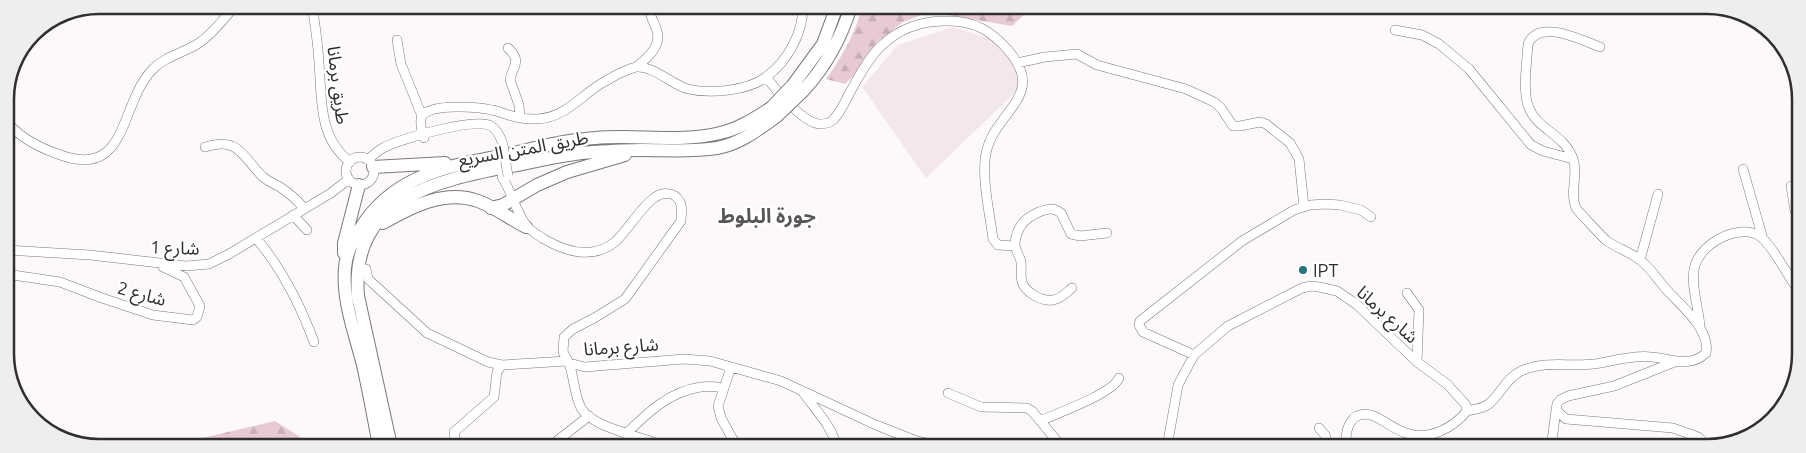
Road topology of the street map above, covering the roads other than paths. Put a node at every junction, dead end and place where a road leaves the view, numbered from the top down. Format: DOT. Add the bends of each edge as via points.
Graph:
graph roads {
  1 [pos="228,14"];
  2 [pos="313,14"];
  3 [pos="650,14"];
  4 [pos="803,14"];
  5 [pos="834,14"];
  6 [pos="848,14"];
  7 [pos="1395,30"];
  8 [pos="397,40"];
  9 [pos="1600,47"];
  10 [pos="508,48"];
  11 [pos="1017,63"];
  12 [pos="636,67"];
  13 [pos="766,77"];
  14 [pos="798,88"];
  15 [pos="774,112"];
  16 [pos="422,116"];
  17 [pos="520,118"];
  18 [pos="14,129"];
  19 [pos="420,136"];
  20 [pos="205,147"];
  21 [pos="639,150"];
  22 [pos="1573,159"];
  23 [pos="350,162"];
  24 [pos="371,164"];
  25 [pos="460,164"];
  26 [pos="1743,169"];
  27 [pos="354,182"];
  28 [pos="1791,186"];
  29 [pos="1658,194"];
  30 [pos="1792,194"];
  31 [pos="513,200"];
  32 [pos="1304,207"];
  33 [pos="304,208"];
  34 [pos="491,208"];
  35 [pos="293,215"];
  36 [pos="1371,217"];
  37 [pos="526,226"];
  38 [pos="307,230"];
  39 [pos="372,230"];
  40 [pos="1107,232"];
  41 [pos="256,238"];
  42 [pos="1764,239"];
  43 [pos="1015,246"];
  44 [pos="14,250"];
  45 [pos="1640,260"];
  46 [pos="156,263"];
  47 [pos="345,268"];
  48 [pos="366,269"];
  49 [pos="14,275"];
  50 [pos="1792,281"];
  51 [pos="1072,288"];
  52 [pos="1407,293"];
  53 [pos="1700,330"];
  54 [pos="314,342"];
  55 [pos="1194,355"];
  56 [pos="1677,361"];
  57 [pos="568,362"];
  58 [pos="1418,362"];
  59 [pos="502,365"];
  60 [pos="731,366"];
  61 [pos="1119,378"];
  62 [pos="724,388"];
  63 [pos="802,390"];
  64 [pos="948,393"];
  65 [pos="1556,410"];
  66 [pos="1468,411"];
  67 [pos="589,416"];
  68 [pos="1040,421"];
  69 [pos="1319,428"];
  70 [pos="626,434"];
  71 [pos="379,439"];
  72 [pos="390,439"];
  73 [pos="455,439"];
  74 [pos="559,439"];
  75 [pos="643,439"];
  76 [pos="733,439"];
  77 [pos="835,439"];
  78 [pos="911,439"];
  79 [pos="1055,439"];
  80 [pos="1168,439"];
  81 [pos="1325,439"];
  82 [pos="1346,439"];
  83 [pos="1552,439"];
  84 [pos="1700,439"];
  1 -- 18 [label="street" via="207,37 152,70 138,91 112,146 103,155 84,161 45,149"];
  2 -- 23 [label="street, طريق برمانا" via="325,124 337,151"];
  3 -- 12 [label="street" via="658,41 652,54"];
  4 -- 13 [label="street" via="789,52"];
  5 -- 14 [label="highway, طريق المتن السريع" via="823,44"];
  6 -- 14 [label="highway, طريق المتن السريع" via="824,66"];
  7 -- 22 [label="street" via="1422,35 1469,69 1531,146"];
  8 -- 16 [label="street" via="401,64"];
  9 -- 22 [label="street" via="1550,31 1538,33 1528,44 1526,98 1529,109 1562,141"];
  10 -- 17 [label="street" via="516,59 510,80"];
  11 -- 13 [label="street" via="995,36 978,26 964,21 921,22 881,46 862,70 833,120 820,124 811,122 797,111"];
  11 -- 32 [label="street" via="1077,54 1097,65 1186,88 1214,102 1233,126 1266,124 1290,142 1299,159"];
  11 -- 43 [label="street" via="1024,82 1022,92 997,125 986,152 985,172 993,239 998,245"];
  12 -- 13 [label="street" via="695,90 739,88"];
  12 -- 17 [label="street" via="601,83 559,114"];
  14 -- 15 [label="highway, طريق المتن السريع, bridge"];
  15 -- 21 [label="highway, طريق المتن السريع" via="753,133 718,148"];
  15 -- 25 [label="highway, طريق المتن السريع" via="720,134 594,138"];
  16 -- 17 [label="street" via="434,109 463,107 493,110"];
  16 -- 19 [label="street"];
  19 -- 24 [label="street" via="381,148"];
  19 -- 31 [label="street, bridge" via="463,124 490,125 496,131 501,146"];
  20 -- 33 [label="street" via="219,144 240,150 263,177"];
  21 -- 31 [label="highway" via="567,172"];
  21 -- 39 [label="highway, طريق المتن السريع" via="575,153 445,180 396,204"];
  22 -- 45 [label="street" via="1576,208 1606,240"];
  23 -- 24 [label="street" via="357,158"];
  23 -- 27 [label="street" via="346,172"];
  24 -- 25 [label="highway" via="386,168"];
  24 -- 27 [label="street" via="371,180 368,183"];
  25 -- 47 [label="highway, طريق المتن السريع" via="427,173 385,198 355,237"];
  26 -- 42 [label="street"];
  27 -- 33 [label="street, شارع 1"];
  27 -- 47 [label="highway" via="344,243"];
  28 -- 30 [label="street"];
  29 -- 45 [label="street"];
  31 -- 34 [label="highway"];
  31 -- 37 [label="street"];
  32 -- 36 [label="street" via="1340,205"];
  32 -- 55 [label="street" via="1242,241 1140,321 1143,332"];
  33 -- 35 [label="street, شارع 1"];
  34 -- 37 [label="highway"];
  34 -- 39 [label="highway" via="469,199 423,202"];
  35 -- 38 [label="street"];
  35 -- 41 [label="street, شارع 1"];
  37 -- 57 [label="street, شارع برمانا" via="558,246 575,252 593,252 615,242 652,199 669,193 680,201 681,221 625,299 564,337 563,352"];
  39 -- 72 [label="highway, طريق المتن السريع" via="358,259 357,288"];
  40 -- 43 [label="street" via="1074,236 1068,231 1061,212 1052,209 1034,214 1022,223"];
  41 -- 46 [label="street, شارع 1" via="209,264"];
  41 -- 54 [label="street" via="292,292"];
  42 -- 50 [label="street"];
  42 -- 53 [label="street" via="1755,233 1735,232 1719,240 1701,256 1694,269"];
  43 -- 51 [label="street" via="1020,256 1022,283 1033,295 1051,301"];
  44 -- 46 [label="street, شارع 1"];
  45 -- 53 [label="street"];
  46 -- 49 [label="street, شارع 2" via="184,277 189,284 200,306 193,320 153,315 60,282"];
  47 -- 71 [label="highway, طريق المتن السريع" via="347,303"];
  48 -- 59 [label="street" via="368,278 427,333 488,362"];
  52 -- 58 [label="street" via="1419,310"];
  53 -- 56 [label="street" via="1706,353 1695,361"];
  55 -- 58 [label="street, شارع برمانا" via="1228,326 1311,286 1337,291 1356,304"];
  55 -- 80 [label="street, شارع برمانا" via="1178,385"];
  56 -- 65 [label="street" via="1614,386 1568,396 1560,400"];
  56 -- 66 [label="street" via="1650,356 1594,364 1534,367 1520,372 1506,383 1492,402"];
  57 -- 59 [label="street"];
  57 -- 60 [label="street, شارع برمانا" via="585,367 693,359"];
  57 -- 67 [label="street" via="580,404"];
  58 -- 66 [label="street, شارع برمانا" via="1447,384"];
  59 -- 73 [label="street" via="497,372 494,397 454,432"];
  60 -- 62 [label="street"];
  60 -- 63 [label="street, شارع برمانا"];
  61 -- 68 [label="street" via="1110,388 1081,404"];
  62 -- 70 [label="street" via="702,386 671,396"];
  62 -- 76 [label="street" via="718,412"];
  63 -- 77 [label="street"];
  63 -- 78 [label="street, شارع برمانا"];
  64 -- 68 [label="street" via="981,407 1027,408"];
  65 -- 83 [label="street"];
  65 -- 84 [label="street" via="1566,418 1673,428"];
  66 -- 82 [label="street" via="1446,429 1420,435 1406,433 1371,415 1362,414 1355,416 1348,425"];
  67 -- 70 [label="street"];
  67 -- 74 [label="street"];
  68 -- 79 [label="street"];
  69 -- 81 [label="street"];
  70 -- 75 [label="street"];
}
